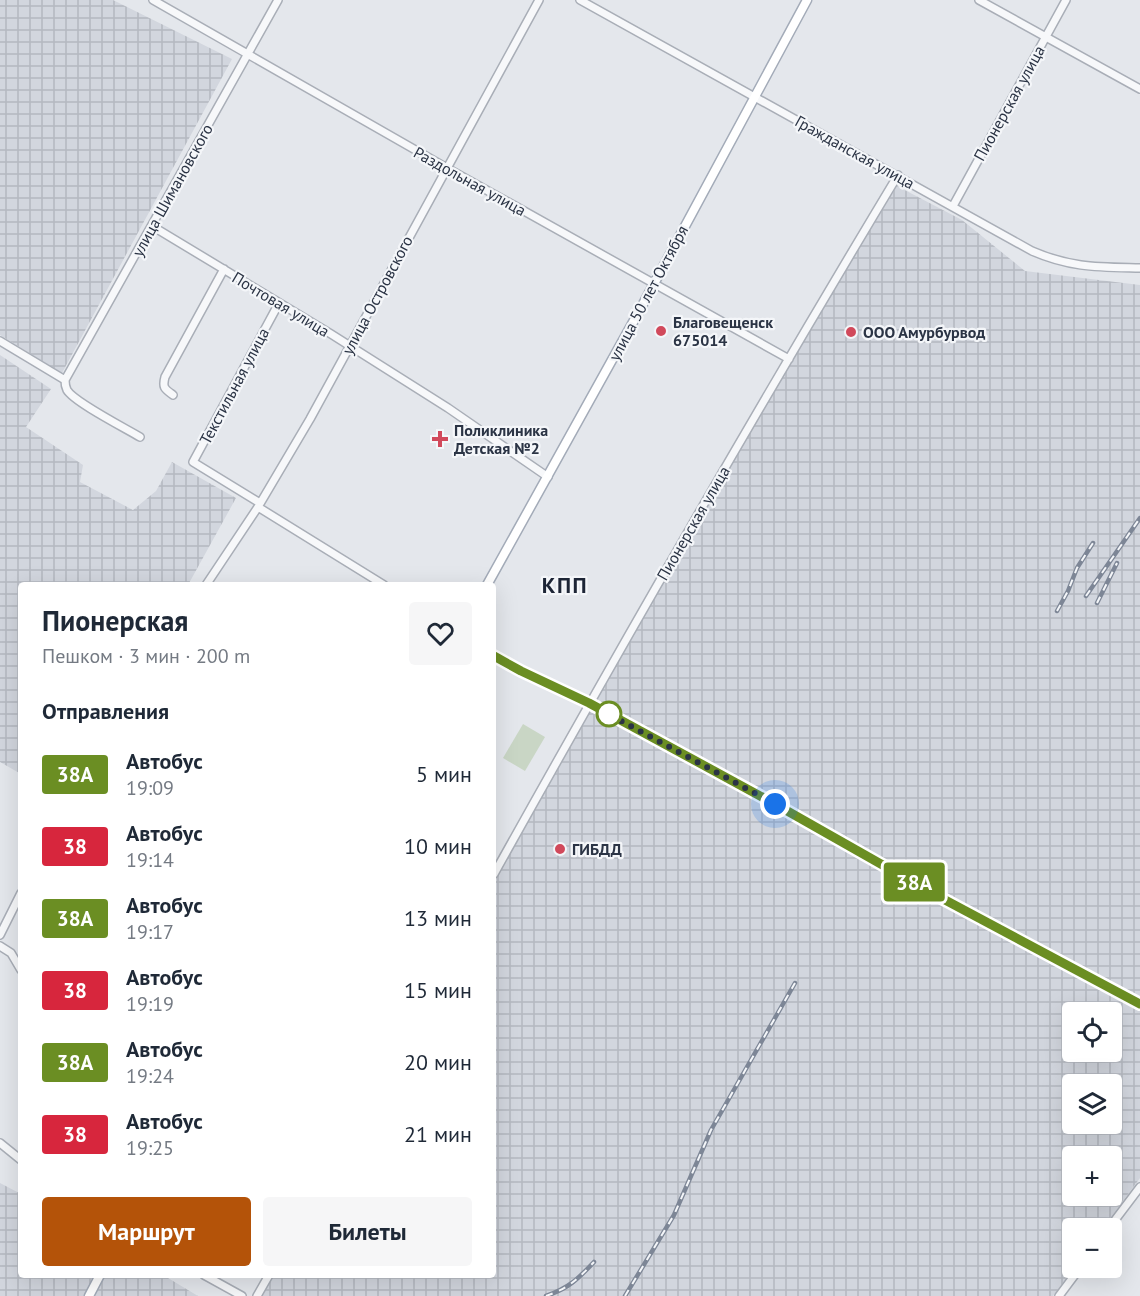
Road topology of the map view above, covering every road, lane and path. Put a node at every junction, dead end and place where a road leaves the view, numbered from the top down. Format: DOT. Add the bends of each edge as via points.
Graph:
graph roads {
  1 [pos="153,0"];
  2 [pos="278,0"];
  3 [pos="539,0"];
  4 [pos="580,0"];
  5 [pos="807,0"];
  6 [pos="979,0"];
  7 [pos="1066,0"];
  8 [pos="1046,37"];
  9 [pos="248,54"];
  10 [pos="1140,89"];
  11 [pos="755,96"];
  12 [pos="447,168"];
  13 [pos="898,175"];
  14 [pos="953,206"];
  15 [pos="152,226"];
  16 [pos="1140,268"];
  17 [pos="224,269"];
  18 [pos="654,283"];
  19 [pos="279,303"];
  20 [pos="0,341"];
  21 [pos="350,347"];
  22 [pos="789,359"];
  23 [pos="65,380"];
  24 [pos="173,395"];
  25 [pos="140,437"];
  26 [pos="548,477"];
  27 [pos="259,505"];
  28 [pos="208,582"];
  29 [pos="379,582"];
  30 [pos="489,582"];
  31 [pos="496,657"];
  32 [pos="589,703"];
  33 [pos="496,870"];
  34 [pos="18,899"];
  35 [pos="0,935"];
  36 [pos="0,946"];
  37 [pos="18,965"];
  38 [pos="1140,1004"];
  39 [pos="0,1143"];
  40 [pos="18,1158"];
  41 [pos="1140,1187"];
  42 [pos="1117,1218"];
  43 [pos="98,1278"];
  44 [pos="209,1278"];
  45 [pos="267,1278"];
  46 [pos="1072,1278"];
  47 [pos="89,1296"];
  48 [pos="242,1296"];
  49 [pos="257,1296"];
  50 [pos="1059,1296"];
  1 -- 9 [label="street, Раздольная улица"];
  2 -- 9 [label="street, улица Шимановского"];
  3 -- 12 [label="street, улица Островского"];
  4 -- 11 [label="street, Гражданская улица"];
  5 -- 11 [label="main road, улица 50 лет Октября"];
  6 -- 8 [label="street"];
  7 -- 8 [label="street, Пионерская улица"];
  8 -- 10 [label="street"];
  8 -- 14 [label="street, Пионерская улица"];
  9 -- 12 [label="street, Раздольная улица"];
  9 -- 15 [label="street, улица Шимановского"];
  11 -- 13 [label="street, Гражданская улица"];
  11 -- 18 [label="main road, улица 50 лет Октября"];
  12 -- 18 [label="street, Раздольная улица"];
  12 -- 21 [label="street, улица Островского"];
  13 -- 14 [label="street, Гражданская улица"];
  13 -- 22 [label="street, Пионерская улица"];
  14 -- 16 [label="street, Гражданская улица" via="1050,258 1092,267"];
  15 -- 17 [label="street, Почтовая улица"];
  15 -- 23 [label="street, улица Шимановского"];
  17 -- 19 [label="street, Почтовая улица"];
  17 -- 24 [label="street, Почтовая улица" via="165,377 165,388"];
  18 -- 22 [label="street, Раздольная улица"];
  18 -- 26 [label="main road, улица 50 лет Октября"];
  19 -- 21 [label="street, Почтовая улица"];
  19 -- 27 [label="street, Текстильная улица" via="193,462"];
  20 -- 23 [label="street"];
  21 -- 26 [label="street, Почтовая улица"];
  21 -- 27 [label="street, улица Островского"];
  22 -- 32 [label="street, Пионерская улица"];
  23 -- 25 [label="street" via="65,387 82,403"];
  26 -- 30 [label="main road, улица 50 лет Октября"];
  27 -- 28 [label="street, улица Островского"];
  27 -- 29 [label="street, Текстильная улица"];
  31 -- 32 [label="main road"];
  32 -- 33 [label="street, Пионерская улица"];
  32 -- 38 [label="main road"];
  34 -- 35 [label="street"];
  36 -- 37 [label="street" via="11,953"];
  39 -- 40 [label="street"];
  41 -- 42 [label="street"];
  43 -- 47 [label="main road"];
  44 -- 48 [label="street"];
  45 -- 49 [label="street"];
  46 -- 50 [label="street"];
}
